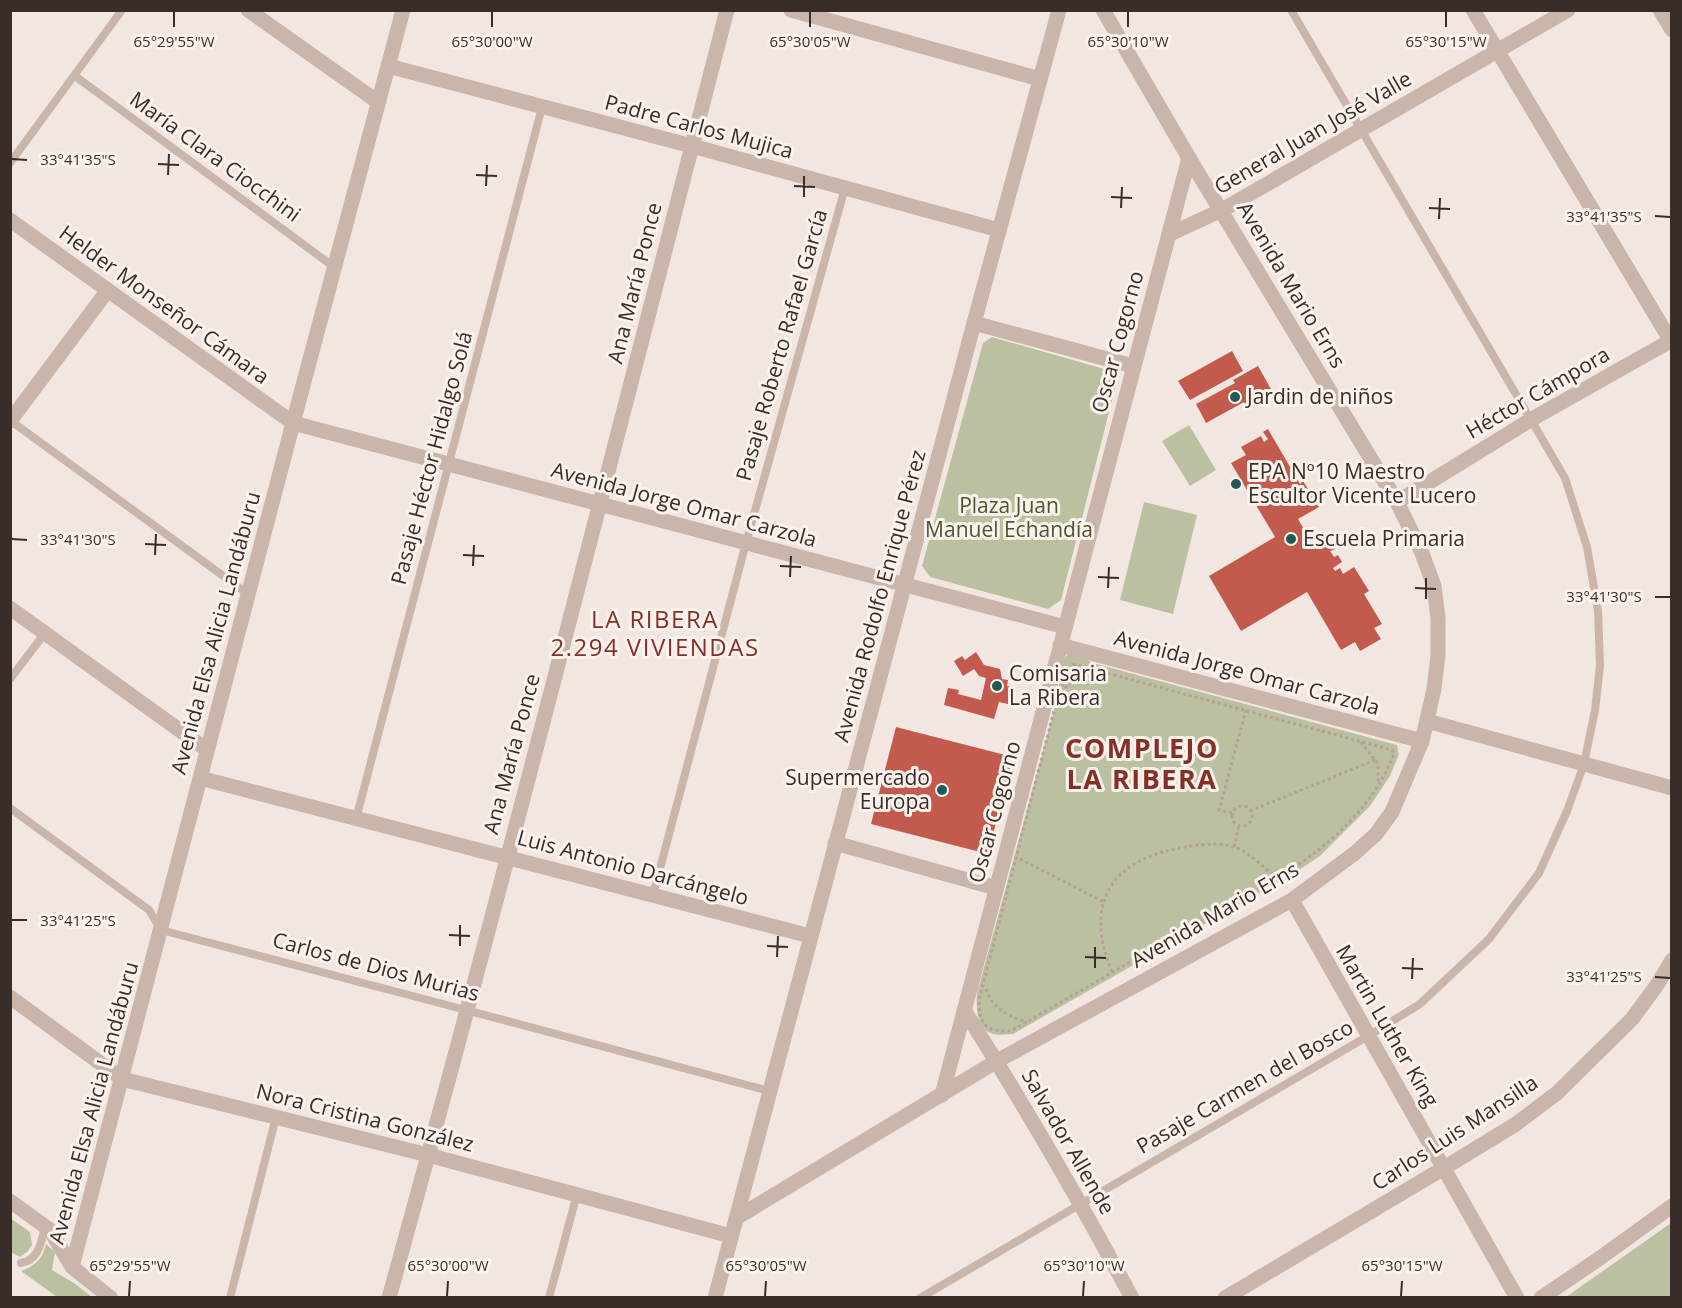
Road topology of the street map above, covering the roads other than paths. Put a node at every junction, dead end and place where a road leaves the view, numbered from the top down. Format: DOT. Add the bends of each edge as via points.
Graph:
graph roads {
  1 [pos="123,10"];
  2 [pos="248,10"];
  3 [pos="403,10"];
  4 [pos="727,10"];
  5 [pos="791,10"];
  6 [pos="1059,10"];
  7 [pos="1103,10"];
  8 [pos="1292,10"];
  9 [pos="1473,10"];
  10 [pos="1568,10"];
  11 [pos="1660,10"];
  12 [pos="1671,30"];
  13 [pos="1497,51"];
  14 [pos="388,66"];
  15 [pos="75,76"];
  16 [pos="1040,79"];
  17 [pos="378,102"];
  18 [pos="542,107"];
  19 [pos="1362,130"];
  20 [pos="692,146"];
  21 [pos="1189,158"];
  22 [pos="10,163"];
  23 [pos="845,188"];
  24 [pos="1222,210"];
  25 [pos="10,220"];
  26 [pos="999,230"];
  27 [pos="1170,234"];
  28 [pos="334,267"];
  29 [pos="108,290"];
  30 [pos="974,323"];
  31 [pos="1671,341"];
  32 [pos="1133,366"];
  33 [pos="1532,419"];
  34 [pos="11,421"];
  35 [pos="293,423"];
  36 [pos="449,464"];
  37 [pos="1396,502"];
  38 [pos="600,504"];
  39 [pos="746,543"];
  40 [pos="905,585"];
  41 [pos="248,594"];
  42 [pos="10,608"];
  43 [pos="1065,627"];
  44 [pos="45,633"];
  45 [pos="1060,645"];
  46 [pos="10,679"];
  47 [pos="1427,721"];
  48 [pos="1422,741"];
  49 [pos="207,750"];
  50 [pos="1584,764"];
  51 [pos="200,778"];
  52 [pos="1671,788"];
  53 [pos="10,808"];
  54 [pos="356,819"];
  55 [pos="835,843"];
  56 [pos="507,857"];
  57 [pos="996,888"];
  58 [pos="653,895"];
  59 [pos="1292,900"];
  60 [pos="161,930"];
  61 [pos="810,936"];
  62 [pos="1671,960"];
  63 [pos="10,997"];
  64 [pos="466,1010"];
  65 [pos="964,1010"];
  66 [pos="1368,1036"];
  67 [pos="997,1061"];
  68 [pos="122,1079"];
  69 [pos="770,1091"];
  70 [pos="942,1095"];
  71 [pos="276,1117"];
  72 [pos="428,1155"];
  73 [pos="1444,1168"];
  74 [pos="578,1194"];
  75 [pos="10,1201"];
  76 [pos="1081,1204"];
  77 [pos="1671,1206"];
  78 [pos="736,1218"];
  79 [pos="45,1227"];
  80 [pos="731,1236"];
  81 [pos="21,1263"];
  82 [pos="72,1267"];
  83 [pos="111,1298"];
  84 [pos="230,1298"];
  85 [pos="388,1298"];
  86 [pos="549,1298"];
  87 [pos="715,1298"];
  88 [pos="920,1298"];
  89 [pos="1132,1298"];
  90 [pos="1225,1298"];
  91 [pos="1517,1298"];
  92 [pos="1541,1298"];
  1 -- 15 [label="lane"];
  2 -- 17 [label="street"];
  3 -- 14 [label="street, Avenida Elsa Alicia Landáburu"];
  4 -- 20 [label="street, Ana María Ponce"];
  5 -- 16 [label="street"];
  6 -- 16 [label="street, Avenida Rodolfo Enrique Pérez"];
  7 -- 21 [label="street, Avenida Mario Erns"];
  8 -- 19 [label="lane, Pasaje Carmen del Bosco"];
  9 -- 13 [label="street"];
  10 -- 13 [label="street, General Juan José Valle"];
  11 -- 12 [label="street"];
  13 -- 19 [label="street, General Juan José Valle"];
  13 -- 31 [label="street"];
  14 -- 17 [label="street, Avenida Elsa Alicia Landáburu"];
  14 -- 18 [label="street, Padre Carlos Mujica"];
  15 -- 22 [label="lane"];
  15 -- 28 [label="lane, María Clara Ciocchini"];
  16 -- 26 [label="street, Avenida Rodolfo Enrique Pérez"];
  17 -- 28 [label="street, Avenida Elsa Alicia Landáburu"];
  18 -- 20 [label="street, Padre Carlos Mujica"];
  18 -- 36 [label="lane, Pasaje Héctor Hidalgo Solá"];
  19 -- 24 [label="street, General Juan José Valle"];
  19 -- 33 [label="lane, Pasaje Carmen del Bosco"];
  20 -- 23 [label="street, Padre Carlos Mujica"];
  20 -- 38 [label="street, Ana María Ponce"];
  21 -- 24 [label="street, Avenida Mario Erns"];
  21 -- 27 [label="street, Oscar Cogorno"];
  23 -- 26 [label="street, Padre Carlos Mujica"];
  23 -- 39 [label="lane, Pasaje Roberto Rafael García"];
  24 -- 27 [label="street, General Juan José Valle"];
  24 -- 37 [label="street, Avenida Mario Erns"];
  25 -- 29 [label="street, Helder Monseñor Cámara"];
  26 -- 30 [label="street, Avenida Rodolfo Enrique Pérez"];
  27 -- 32 [label="street, Oscar Cogorno"];
  28 -- 35 [label="street, Avenida Elsa Alicia Landáburu"];
  29 -- 34 [label="street"];
  29 -- 35 [label="street, Helder Monseñor Cámara"];
  30 -- 32 [label="street"];
  30 -- 40 [label="street, Avenida Rodolfo Enrique Pérez"];
  31 -- 33 [label="street, Héctor Cámpora"];
  32 -- 43 [label="street, Oscar Cogorno"];
  33 -- 37 [label="street, Héctor Cámpora"];
  33 -- 50 [label="lane, Pasaje Carmen del Bosco" via="1565,478 1587,547 1598,610 1600,666"];
  34 -- 41 [label="lane"];
  35 -- 36 [label="street, Avenida Jorge Omar Carzola"];
  35 -- 41 [label="street, Avenida Elsa Alicia Landáburu"];
  36 -- 38 [label="street, Avenida Jorge Omar Carzola"];
  36 -- 54 [label="lane, Pasaje Héctor Hidalgo Solá"];
  37 -- 47 [label="street, Avenida Mario Erns" via="1434,586 1438,655"];
  38 -- 39 [label="street, Avenida Jorge Omar Carzola"];
  38 -- 56 [label="street, Ana María Ponce"];
  39 -- 40 [label="street, Avenida Jorge Omar Carzola"];
  39 -- 58 [label="lane, Pasaje Roberto Rafael García"];
  40 -- 43 [label="street, Avenida Jorge Omar Carzola"];
  40 -- 55 [label="street, Avenida Rodolfo Enrique Pérez"];
  41 -- 49 [label="street, Avenida Elsa Alicia Landáburu"];
  42 -- 44 [label="street"];
  43 -- 45 [label="street, Oscar Cogorno"];
  44 -- 46 [label="lane"];
  44 -- 49 [label="street"];
  45 -- 48 [label="street, Avenida Jorge Omar Carzola"];
  45 -- 57 [label="street, Oscar Cogorno"];
  47 -- 48 [label="street, Avenida Mario Erns"];
  47 -- 50 [label="street"];
  48 -- 59 [label="street, Avenida Mario Erns" via="1392,812 1376,834"];
  49 -- 51 [label="street, Avenida Elsa Alicia Landáburu"];
  50 -- 52 [label="street"];
  50 -- 66 [label="lane, Pasaje Carmen del Bosco" via="1539,873 1489,939 1420,1004"];
  51 -- 54 [label="street, Luis Antonio Darcángelo"];
  51 -- 60 [label="street, Avenida Elsa Alicia Landáburu"];
  53 -- 60 [label="lane" via="149,910"];
  54 -- 56 [label="street, Luis Antonio Darcángelo"];
  55 -- 57 [label="street"];
  55 -- 61 [label="street, Avenida Rodolfo Enrique Pérez"];
  56 -- 58 [label="street, Luis Antonio Darcángelo"];
  56 -- 64 [label="street, Ana María Ponce"];
  57 -- 65 [label="street, Oscar Cogorno"];
  58 -- 61 [label="street, Luis Antonio Darcángelo"];
  59 -- 66 [label="street, Martin Luther King"];
  59 -- 67 [label="street, Avenida Mario Erns"];
  60 -- 64 [label="lane, Carlos de Dios Murias"];
  60 -- 68 [label="street, Avenida Elsa Alicia Landáburu"];
  61 -- 69 [label="street, Avenida Rodolfo Enrique Pérez"];
  62 -- 73 [label="street, Carlos Luis Mansilla" via="1632,1019 1557,1093 1516,1124"];
  63 -- 68 [label="street, Nora Cristina González"];
  64 -- 69 [label="lane, Carlos de Dios Murias"];
  64 -- 72 [label="street, Ana María Ponce"];
  65 -- 67 [label="street, Salvador Allende"];
  65 -- 70 [label="street, Oscar Cogorno"];
  66 -- 73 [label="street, Martin Luther King"];
  66 -- 76 [label="lane, Pasaje Carmen del Bosco"];
  67 -- 70 [label="street, Avenida Mario Erns"];
  67 -- 76 [label="street, Salvador Allende"];
  68 -- 71 [label="street, Nora Cristina González"];
  68 -- 82 [label="street, Avenida Elsa Alicia Landáburu"];
  69 -- 78 [label="street, Avenida Rodolfo Enrique Pérez"];
  70 -- 78 [label="street, Avenida Mario Erns"];
  71 -- 72 [label="street, Nora Cristina González"];
  71 -- 84 [label="lane"];
  72 -- 74 [label="street, Nora Cristina González"];
  72 -- 85 [label="street, Ana María Ponce"];
  73 -- 90 [label="street, Carlos Luis Mansilla"];
  73 -- 91 [label="street, Martin Luther King"];
  74 -- 80 [label="street, Nora Cristina González"];
  74 -- 86 [label="lane"];
  75 -- 79 [label="street"];
  76 -- 88 [label="lane, Pasaje Carmen del Bosco"];
  76 -- 89 [label="street, Salvador Allende"];
  77 -- 92 [label="street"];
  78 -- 80 [label="street, Avenida Rodolfo Enrique Pérez"];
  79 -- 81 [label="lane" via="35,1255"];
  79 -- 82 [label="street"];
  80 -- 87 [label="street, Avenida Rodolfo Enrique Pérez"];
  82 -- 83 [label="street"];
}
